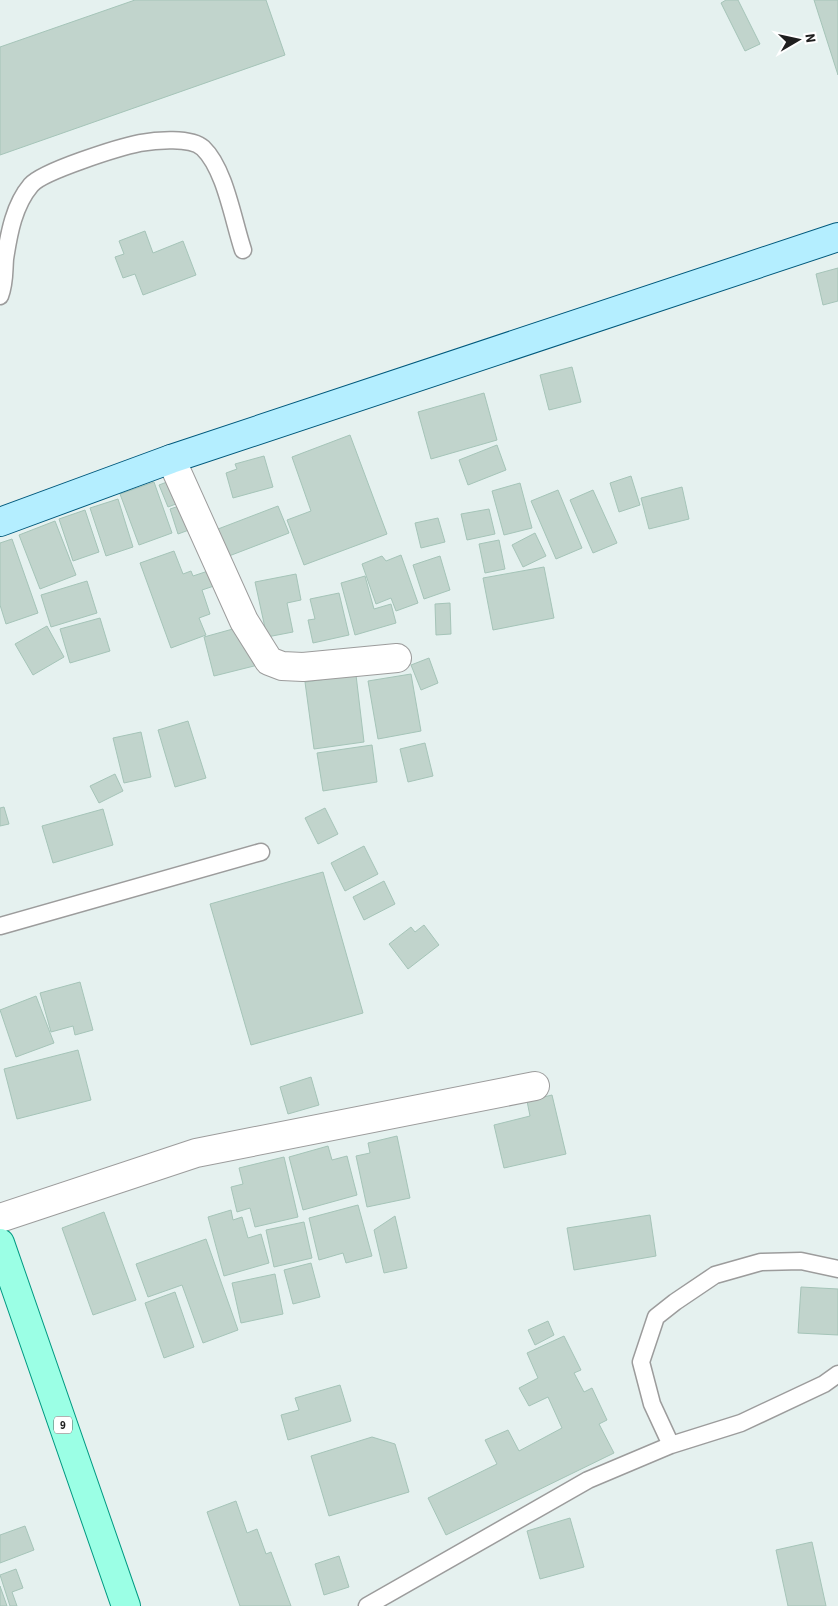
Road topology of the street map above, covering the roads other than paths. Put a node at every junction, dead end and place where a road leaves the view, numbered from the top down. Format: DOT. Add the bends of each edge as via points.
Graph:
graph roads {
  1 [pos="838,237"];
  2 [pos="242,250"];
  3 [pos="0,296"];
  4 [pos="171,459"];
  5 [pos="0,522"];
  6 [pos="397,658"];
  7 [pos="261,852"];
  8 [pos="0,926"];
  9 [pos="535,1086"];
  10 [pos="0,1218"];
  11 [pos="0,1243"];
  12 [pos="838,1269"];
  13 [pos="838,1374"];
  14 [pos="671,1445"];
  15 [pos="126,1606"];
  16 [pos="367,1606"];
  1 -- 4 [label="street"];
  2 -- 3 [label="lane" via="216,164 202,147 176,140 140,143 65,167 32,183 15,211"];
  4 -- 5 [label="street"];
  4 -- 6 [label="street" via="244,621 268,661 282,666 303,667"];
  7 -- 8 [label="lane"];
  9 -- 10 [label="street" via="196,1153"];
  11 -- 15 [label="main road, 9"];
  12 -- 14 [label="lane" via="801,1261 761,1262 715,1275 656,1317 641,1362 652,1404"];
  13 -- 14 [label="lane" via="824,1384 741,1423"];
  14 -- 16 [label="lane" via="588,1480"];
}
